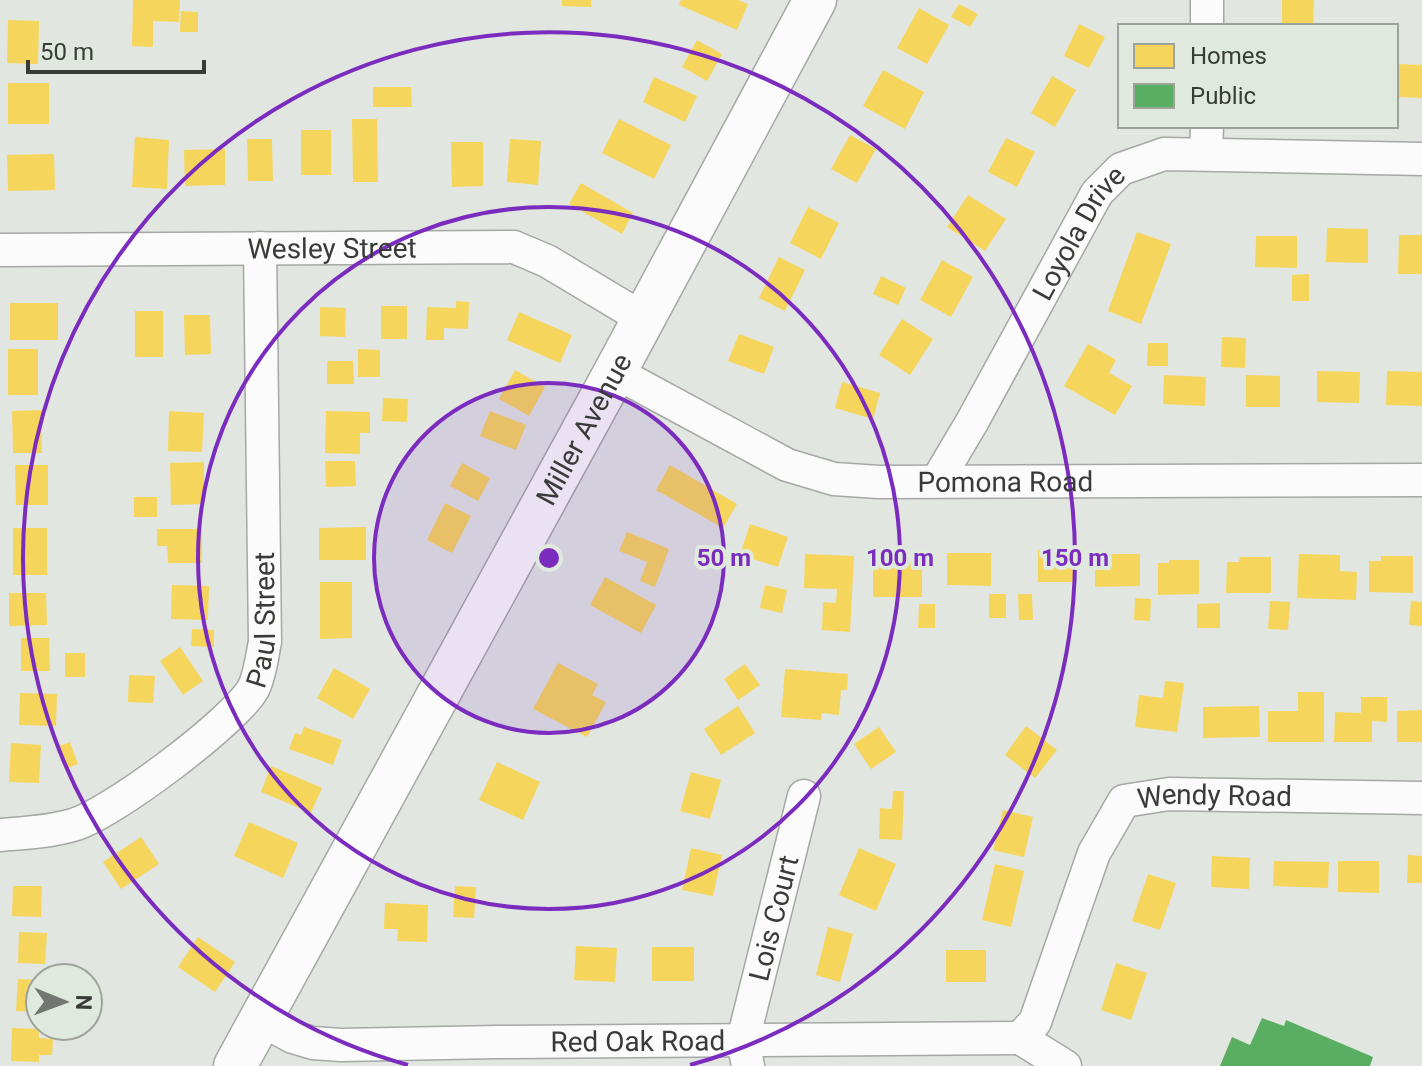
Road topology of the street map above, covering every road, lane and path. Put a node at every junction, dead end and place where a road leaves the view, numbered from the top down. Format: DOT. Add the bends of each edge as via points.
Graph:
graph roads {
  1 [pos="815,0"];
  2 [pos="1207,0"];
  3 [pos="1207,24"];
  4 [pos="1206,140"];
  5 [pos="1422,159"];
  6 [pos="260,248"];
  7 [pos="0,250"];
  8 [pos="644,319"];
  9 [pos="615,372"];
  10 [pos="1422,480"];
  11 [pos="937,481"];
  12 [pos="804,796"];
  13 [pos="1422,798"];
  14 [pos="0,835"];
  15 [pos="261,1020"];
  16 [pos="1020,1038"];
  17 [pos="497,1042"];
  18 [pos="746,1053"];
  19 [pos="638,1054"];
  20 [pos="235,1066"];
  21 [pos="519,1066"];
  22 [pos="1065,1066"];
  1 -- 8 [label="main road, Miller Avenue"];
  2 -- 3 [label="street"];
  4 -- 5 [label="street, Loyola Drive"];
  4 -- 11 [label="street, Loyola Drive" via="1121,169 1097,193"];
  6 -- 7 [label="street, Wesley Street"];
  6 -- 8 [label="street, Wesley Street" via="514,247"];
  6 -- 14 [label="street, Paul Street" via="265,642 253,689 217,730 76,825"];
  8 -- 9 [label="main road, Miller Avenue"];
  9 -- 11 [label="street, Pomona Road" via="787,465 834,479"];
  9 -- 15 [label="main road, Miller Avenue"];
  10 -- 11 [label="street, Pomona Road"];
  12 -- 18 [label="street, Lois Court"];
  13 -- 16 [label="street, Wendy Road" via="1169,794 1124,801 1094,853 1035,1022"];
  15 -- 17 [label="street, Red Oak Road" via="313,1043"];
  15 -- 20 [label="main road, Miller Avenue"];
  16 -- 18 [label="street, Red Oak Road"];
  16 -- 22 [label="street"];
  17 -- 19 [label="street, Red Oak Road"];
  17 -- 21 [label="street"];
  18 -- 19 [label="street, Red Oak Road"];
}
